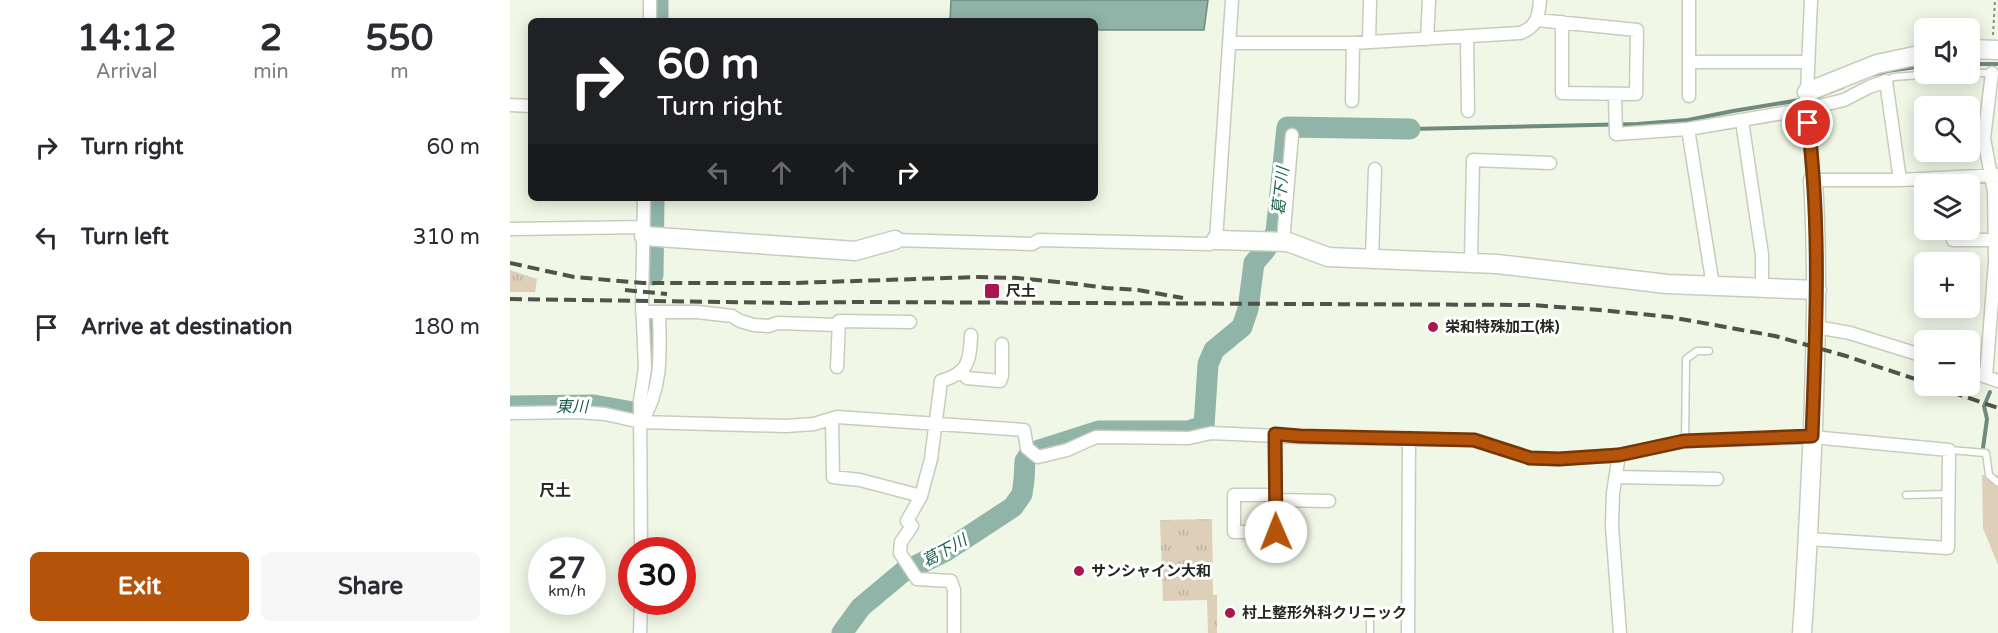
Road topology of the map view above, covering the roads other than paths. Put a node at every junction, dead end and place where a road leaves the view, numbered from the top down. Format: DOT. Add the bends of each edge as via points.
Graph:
graph roads {
  1 [pos="650,0"];
  2 [pos="1232,0"];
  3 [pos="1370,0"];
  4 [pos="1429,0"];
  5 [pos="1540,0"];
  6 [pos="1689,0"];
  7 [pos="1811,0"];
  8 [pos="650,18"];
  9 [pos="1537,20"];
  10 [pos="1562,22"];
  11 [pos="1467,37"];
  12 [pos="1427,39"];
  13 [pos="1369,42"];
  14 [pos="1230,43"];
  15 [pos="1353,43"];
  16 [pos="1980,49"];
  17 [pos="1995,50"];
  18 [pos="1914,56"];
  19 [pos="1689,62"];
  20 [pos="1808,62"];
  21 [pos="1980,73"];
  22 [pos="1992,73"];
  23 [pos="1914,75"];
  24 [pos="1886,81"];
  25 [pos="1615,94"];
  26 [pos="1689,96"];
  27 [pos="1807,100"];
  28 [pos="1352,101"];
  29 [pos="510,105"];
  30 [pos="528,106"];
  31 [pos="1468,111"];
  32 [pos="1742,121"];
  33 [pos="1688,129"];
  34 [pos="1293,135"];
  35 [pos="1550,163"];
  36 [pos="1375,169"];
  37 [pos="1994,175"];
  38 [pos="1813,180"];
  39 [pos="1900,180"];
  40 [pos="644,201"];
  41 [pos="510,229"];
  42 [pos="647,234"];
  43 [pos="896,240"];
  44 [pos="1216,240"];
  45 [pos="1980,240"];
  46 [pos="1995,240"];
  47 [pos="1283,242"];
  48 [pos="1372,258"];
  49 [pos="1997,261"];
  50 [pos="1471,262"];
  51 [pos="1713,286"];
  52 [pos="1762,288"];
  53 [pos="1817,290"];
  54 [pos="1995,303"];
  55 [pos="642,312"];
  56 [pos="659,313"];
  57 [pos="910,322"];
  58 [pos="839,325"];
  59 [pos="1816,327"];
  60 [pos="970,335"];
  61 [pos="1002,344"];
  62 [pos="1709,351"];
  63 [pos="1914,353"];
  64 [pos="837,367"];
  65 [pos="962,372"];
  66 [pos="1992,379"];
  67 [pos="510,413"];
  68 [pos="832,419"];
  69 [pos="641,422"];
  70 [pos="935,424"];
  71 [pos="1275,434"];
  72 [pos="1812,436"];
  73 [pos="1409,438"];
  74 [pos="1684,441"];
  75 [pos="1949,450"];
  76 [pos="1619,455"];
  77 [pos="1616,477"];
  78 [pos="1717,479"];
  79 [pos="1997,482"];
  80 [pos="1948,494"];
  81 [pos="1906,495"];
  82 [pos="921,496"];
  83 [pos="1276,497"];
  84 [pos="1329,501"];
  85 [pos="1276,532"];
  86 [pos="1298,532"];
  87 [pos="641,537"];
  88 [pos="1809,538"];
  89 [pos="1370,611"];
  90 [pos="641,615"];
  91 [pos="640,633"];
  92 [pos="954,633"];
  93 [pos="1370,633"];
  94 [pos="1408,633"];
  95 [pos="1620,633"];
  96 [pos="1802,633"];
  1 -- 8 [label="street"];
  2 -- 14 [label="street"];
  3 -- 13 [label="street"];
  4 -- 12 [label="street"];
  5 -- 9 [label="street"];
  6 -- 19 [label="street"];
  7 -- 20 [label="street"];
  9 -- 10 [label="street"];
  9 -- 11 [label="street" via="1520,33"];
  10 -- 25 [label="street" via="1562,93"];
  10 -- 25 [label="street" via="1637,30 1636,94"];
  11 -- 12 [label="street"];
  11 -- 31 [label="street"];
  12 -- 13 [label="street"];
  13 -- 15 [label="street"];
  14 -- 15 [label="street"];
  14 -- 44 [label="street"];
  15 -- 28 [label="street"];
  16 -- 17 [label="street"];
  18 -- 27 [label="street" via="1877,64"];
  19 -- 20 [label="street"];
  19 -- 26 [label="street"];
  20 -- 27 [label="street"];
  21 -- 22 [label="lane"];
  22 -- 37 [label="street" via="1984,138"];
  23 -- 24 [label="lane"];
  24 -- 27 [label="street" via="1844,100"];
  24 -- 39 [label="street"];
  25 -- 33 [label="street" via="1616,134"];
  27 -- 32 [label="street"];
  27 -- 38 [label="street"];
  29 -- 30 [label="street"];
  32 -- 33 [label="street"];
  32 -- 52 [label="street" via="1762,255"];
  33 -- 51 [label="street"];
  34 -- 47 [label="street"];
  35 -- 50 [label="street" via="1473,160"];
  36 -- 48 [label="street"];
  37 -- 39 [label="street"];
  37 -- 46 [label="street"];
  38 -- 39 [label="street"];
  38 -- 53 [label="street"];
  40 -- 42 [label="street"];
  41 -- 42 [label="street"];
  42 -- 43 [label="street" via="855,250"];
  42 -- 55 [label="street"];
  43 -- 44 [label="street" via="1210,244"];
  44 -- 47 [label="street"];
  45 -- 46 [label="street"];
  46 -- 49 [label="street"];
  47 -- 48 [label="street" via="1328,257"];
  48 -- 50 [label="street"];
  49 -- 54 [label="street"];
  50 -- 51 [label="street" via="1639,282"];
  51 -- 52 [label="street"];
  52 -- 53 [label="street"];
  53 -- 59 [label="street"];
  54 -- 66 [label="street"];
  55 -- 56 [label="street"];
  55 -- 69 [label="street" via="645,368"];
  56 -- 58 [label="street" via="732,316 769,326"];
  56 -- 69 [label="street" via="655,392"];
  57 -- 58 [label="street" via="839,321"];
  58 -- 64 [label="street"];
  59 -- 63 [label="street"];
  59 -- 72 [label="street"];
  60 -- 65 [label="street" via="968,362"];
  61 -- 65 [label="street" via="1000,381 967,378"];
  62 -- 74 [label="lane" via="1697,351 1686,359"];
  65 -- 70 [label="street" via="940,381"];
  67 -- 69 [label="street" via="596,413"];
  68 -- 69 [label="street" via="786,426"];
  68 -- 70 [label="street"];
  68 -- 82 [label="street" via="833,477"];
  69 -- 87 [label="street"];
  70 -- 71 [label="street" via="1024,430 1027,448 1038,457 1096,437"];
  70 -- 82 [label="street"];
  71 -- 73 [label="street"];
  71 -- 83 [label="street"];
  72 -- 74 [label="street"];
  72 -- 75 [label="street"];
  72 -- 88 [label="street"];
  73 -- 76 [label="street" via="1474,440 1530,458"];
  73 -- 94 [label="street"];
  74 -- 76 [label="street"];
  75 -- 79 [label="lane" via="1986,453 1989,475"];
  75 -- 80 [label="street"];
  76 -- 77 [label="street"];
  77 -- 78 [label="street"];
  77 -- 95 [label="street" via="1612,526"];
  80 -- 81 [label="lane"];
  80 -- 88 [label="street" via="1948,548"];
  82 -- 92 [label="street" via="907,521 912,526 901,542 900,553 916,579 951,582"];
  83 -- 84 [label="street"];
  83 -- 85 [label="street"];
  83 -- 85 [label="street" via="1234,495 1234,532"];
  85 -- 86 [label="street"];
  88 -- 96 [label="street"];
  89 -- 93 [label="lane"];
  90 -- 91 [label="street"];
}
